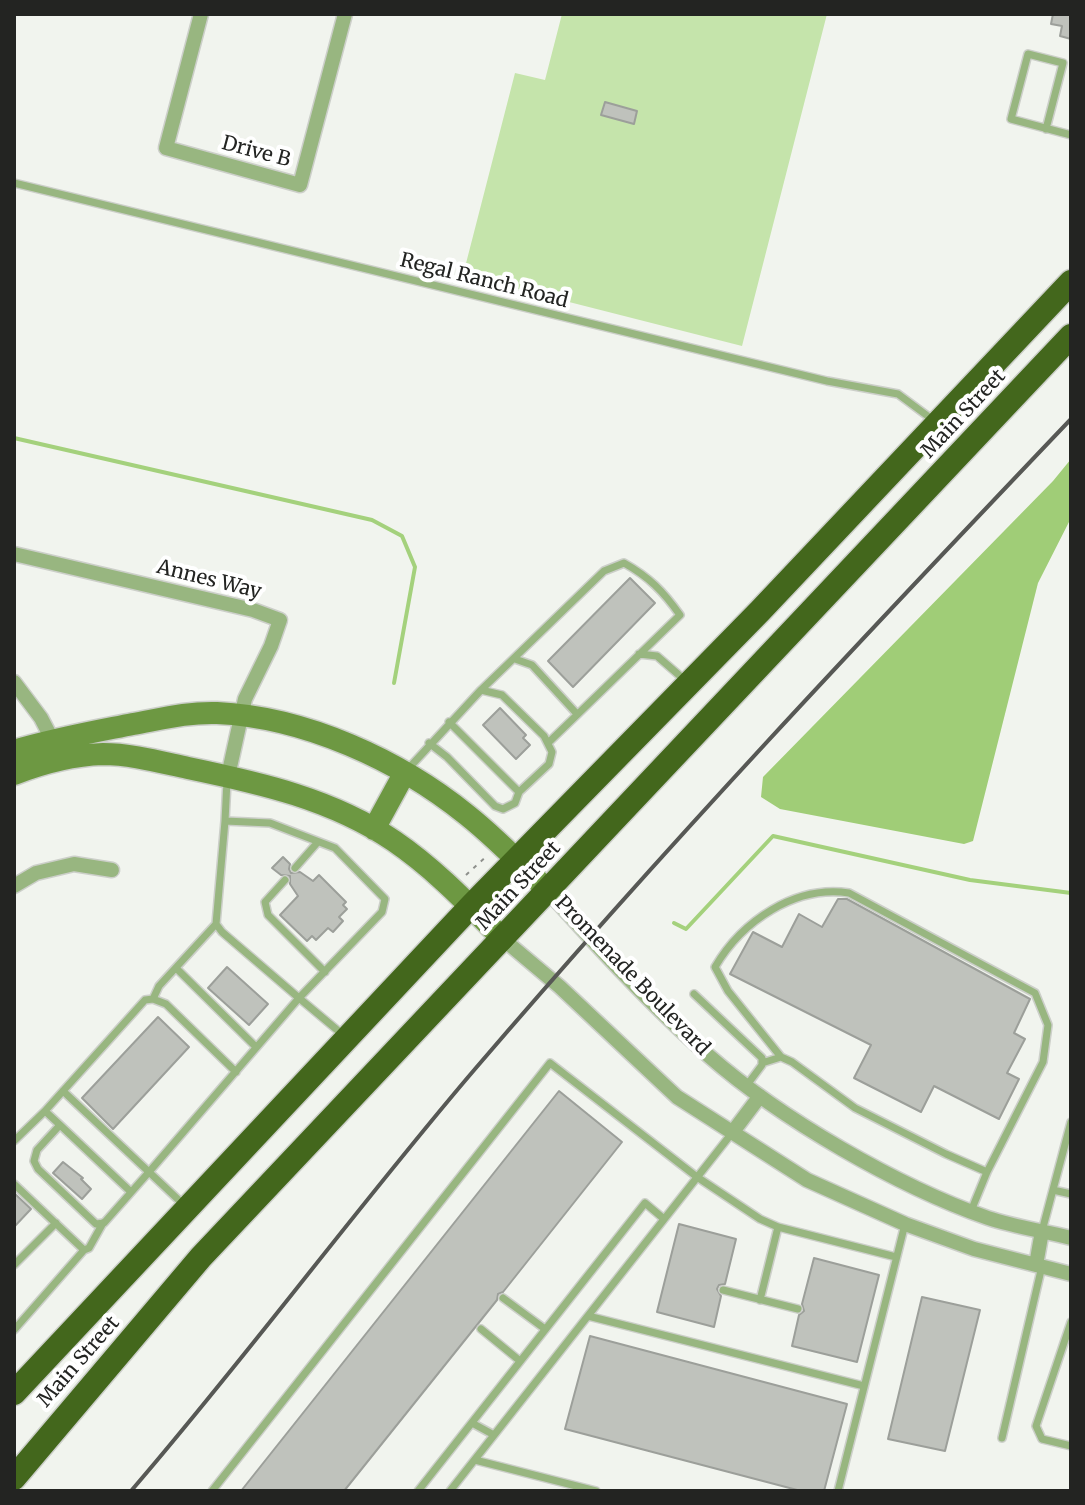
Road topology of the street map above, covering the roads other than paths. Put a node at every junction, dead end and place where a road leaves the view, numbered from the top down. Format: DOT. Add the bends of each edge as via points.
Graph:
graph roads {
  1 [pos="201,14"];
  2 [pos="345,14"];
  3 [pos="1046,129"];
  4 [pos="1071,135"];
  5 [pos="14,183"];
  6 [pos="1071,282"];
  7 [pos="1071,336"];
  8 [pos="938,424"];
  9 [pos="14,554"];
  10 [pos="639,654"];
  11 [pos="515,659"];
  12 [pos="14,682"];
  13 [pos="689,684"];
  14 [pos="481,690"];
  15 [pos="577,714"];
  16 [pos="240,715"];
  17 [pos="449,722"];
  18 [pos="429,743"];
  19 [pos="548,743"];
  20 [pos="56,750"];
  21 [pos="14,751"];
  22 [pos="14,774"];
  23 [pos="404,774"];
  24 [pos="228,776"];
  25 [pos="519,792"];
  26 [pos="225,821"];
  27 [pos="374,829"];
  28 [pos="317,843"];
  29 [pos="517,860"];
  30 [pos="295,868"];
  31 [pos="112,870"];
  32 [pos="285,880"];
  33 [pos="14,886"];
  34 [pos="547,890"];
  35 [pos="471,906"];
  36 [pos="216,924"];
  37 [pos="503,939"];
  38 [pos="176,968"];
  39 [pos="325,972"];
  40 [pos="694,994"];
  41 [pos="299,998"];
  42 [pos="153,999"];
  43 [pos="347,1038"];
  44 [pos="256,1047"];
  45 [pos="781,1057"];
  46 [pos="762,1063"];
  47 [pos="236,1072"];
  48 [pos="747,1085"];
  49 [pos="63,1091"];
  50 [pos="760,1096"];
  51 [pos="45,1111"];
  52 [pos="1071,1122"];
  53 [pos="60,1125"];
  54 [pos="732,1133"];
  55 [pos="14,1141"];
  56 [pos="149,1172"];
  57 [pos="987,1172"];
  58 [pos="697,1177"];
  59 [pos="14,1184"];
  60 [pos="1053,1190"];
  61 [pos="131,1192"];
  62 [pos="1071,1194"];
  63 [pos="187,1208"];
  64 [pos="971,1211"];
  65 [pos="664,1219"];
  66 [pos="56,1223"];
  67 [pos="103,1223"];
  68 [pos="905,1224"];
  69 [pos="778,1227"];
  70 [pos="1042,1231"];
  71 [pos="1071,1238"];
  72 [pos="84,1250"];
  73 [pos="896,1257"];
  74 [pos="14,1265"];
  75 [pos="1039,1266"];
  76 [pos="1071,1274"];
  77 [pos="723,1290"];
  78 [pos="503,1298"];
  79 [pos="760,1300"];
  80 [pos="798,1309"];
  81 [pos="588,1316"];
  82 [pos="1071,1322"];
  83 [pos="481,1329"];
  84 [pos="545,1329"];
  85 [pos="14,1330"];
  86 [pos="520,1361"];
  87 [pos="864,1386"];
  88 [pos="14,1393"];
  89 [pos="472,1423"];
  90 [pos="494,1435"];
  91 [pos="1002,1438"];
  92 [pos="1071,1446"];
  93 [pos="475,1460"];
  94 [pos="14,1478"];
  95 [pos="212,1491"];
  96 [pos="418,1491"];
  97 [pos="450,1491"];
  98 [pos="596,1491"];
  99 [pos="838,1491"];
  1 -- 2 [label="street, Drive B" via="166,148 300,185"];
  3 -- 3 [label="lane" via="1011,119 1028,54 1063,63"];
  3 -- 4 [label="lane"];
  5 -- 8 [label="lane, Regal Ranch Road" via="898,394"];
  6 -- 8 [label="highway, Main Street"];
  7 -- 34 [label="highway, Main Street"];
  8 -- 13 [label="highway, Main Street"];
  9 -- 16 [label="street, Annes Way" via="280,620"];
  10 -- 11 [label="lane" via="680,615 662,588 624,563 604,571"];
  10 -- 13 [label="lane" via="657,656"];
  10 -- 15 [label="lane"];
  11 -- 14 [label="lane"];
  11 -- 15 [label="lane" via="532,665"];
  12 -- 20 [label="street"];
  13 -- 29 [label="highway, Main Street"];
  14 -- 17 [label="lane"];
  14 -- 19 [label="lane" via="502,695"];
  15 -- 19 [label="lane"];
  16 -- 20 [label="street, Promenade Boulevard" via="190,714"];
  16 -- 23 [label="street, Promenade Boulevard" via="327,737"];
  16 -- 24 [label="street, Annes Way"];
  17 -- 18 [label="lane"];
  17 -- 25 [label="lane"];
  18 -- 23 [label="lane"];
  18 -- 25 [label="lane" via="495,806 503,809 515,803"];
  19 -- 25 [label="lane" via="549,764"];
  20 -- 21 [label="street, Promenade Boulevard"];
  20 -- 22 [label="street, Promenade Boulevard"];
  20 -- 24 [label="street, Promenade Boulevard" via="78,756 132,756"];
  23 -- 27 [label="street"];
  23 -- 29 [label="street, Promenade Boulevard" via="465,814"];
  24 -- 26 [label="lane"];
  24 -- 27 [label="street, Promenade Boulevard" via="323,803"];
  26 -- 28 [label="lane" via="270,823"];
  26 -- 36 [label="lane"];
  27 -- 35 [label="street, Promenade Boulevard" via="421,860"];
  28 -- 30 [label="lane"];
  28 -- 39 [label="lane" via="335,848 385,899 382,912"];
  29 -- 34 [label="street, Promenade Boulevard"];
  29 -- 35 [label="highway, Main Street"];
  31 -- 33 [label="street" via="74,864 36,873"];
  32 -- 39 [label="lane" via="265,902 268,915"];
  34 -- 37 [label="highway, Main Street"];
  34 -- 48 [label="street, Promenade Boulevard" via="710,1056"];
  35 -- 37 [label="street, Promenade Boulevard"];
  35 -- 43 [label="highway, Main Street"];
  36 -- 38 [label="lane"];
  36 -- 41 [label="lane"];
  37 -- 54 [label="street, Promenade Boulevard" via="677,1097"];
  37 -- 94 [label="highway, Main Street" via="201,1257"];
  38 -- 42 [label="lane"];
  38 -- 44 [label="lane"];
  39 -- 41 [label="lane"];
  40 -- 46 [label="lane"];
  41 -- 43 [label="lane"];
  41 -- 44 [label="lane"];
  42 -- 47 [label="lane" via="166,1004"];
  42 -- 49 [label="lane" via="145,1000"];
  43 -- 63 [label="highway, Main Street"];
  44 -- 47 [label="lane"];
  45 -- 46 [label="lane"];
  45 -- 57 [label="lane" via="855,1108"];
  45 -- 57 [label="lane" via="715,967 769,909 828,890 849,893 1004,975 1035,993 1048,1025 1043,1062"];
  46 -- 48 [label="lane"];
  47 -- 56 [label="lane"];
  48 -- 50 [label="street, Promenade Boulevard"];
  49 -- 51 [label="lane"];
  49 -- 56 [label="lane"];
  50 -- 54 [label="street"];
  50 -- 64 [label="street, Promenade Boulevard" via="915,1188"];
  51 -- 53 [label="lane"];
  51 -- 55 [label="lane"];
  52 -- 60 [label="lane"];
  53 -- 61 [label="lane"];
  53 -- 67 [label="lane" via="37,1150 34,1161 96,1224"];
  54 -- 58 [label="lane"];
  54 -- 68 [label="street, Promenade Boulevard" via="807,1180"];
  56 -- 61 [label="lane"];
  56 -- 63 [label="lane"];
  57 -- 64 [label="lane"];
  58 -- 65 [label="lane"];
  58 -- 69 [label="lane"];
  58 -- 95 [label="lane" via="550,1063"];
  59 -- 66 [label="lane"];
  60 -- 62 [label="lane"];
  60 -- 70 [label="lane"];
  61 -- 67 [label="lane"];
  63 -- 88 [label="highway, Main Street"];
  64 -- 70 [label="street, Promenade Boulevard"];
  65 -- 81 [label="lane"];
  65 -- 84 [label="lane" via="645,1203"];
  66 -- 72 [label="lane"];
  66 -- 74 [label="lane"];
  67 -- 72 [label="lane"];
  68 -- 73 [label="lane"];
  68 -- 75 [label="street, Promenade Boulevard"];
  69 -- 73 [label="lane"];
  69 -- 79 [label="lane"];
  70 -- 71 [label="street, Promenade Boulevard"];
  70 -- 75 [label="street"];
  72 -- 85 [label="lane"];
  73 -- 87 [label="lane"];
  75 -- 76 [label="street, Promenade Boulevard"];
  75 -- 91 [label="lane"];
  77 -- 79 [label="lane"];
  78 -- 84 [label="lane"];
  79 -- 80 [label="lane"];
  81 -- 87 [label="lane"];
  81 -- 90 [label="lane"];
  82 -- 92 [label="lane" via="1036,1426 1042,1439"];
  83 -- 86 [label="lane"];
  84 -- 86 [label="lane"];
  86 -- 89 [label="lane"];
  87 -- 99 [label="lane"];
  89 -- 90 [label="lane"];
  89 -- 96 [label="lane"];
  90 -- 93 [label="lane"];
  93 -- 97 [label="lane"];
  93 -- 98 [label="lane"];
}
